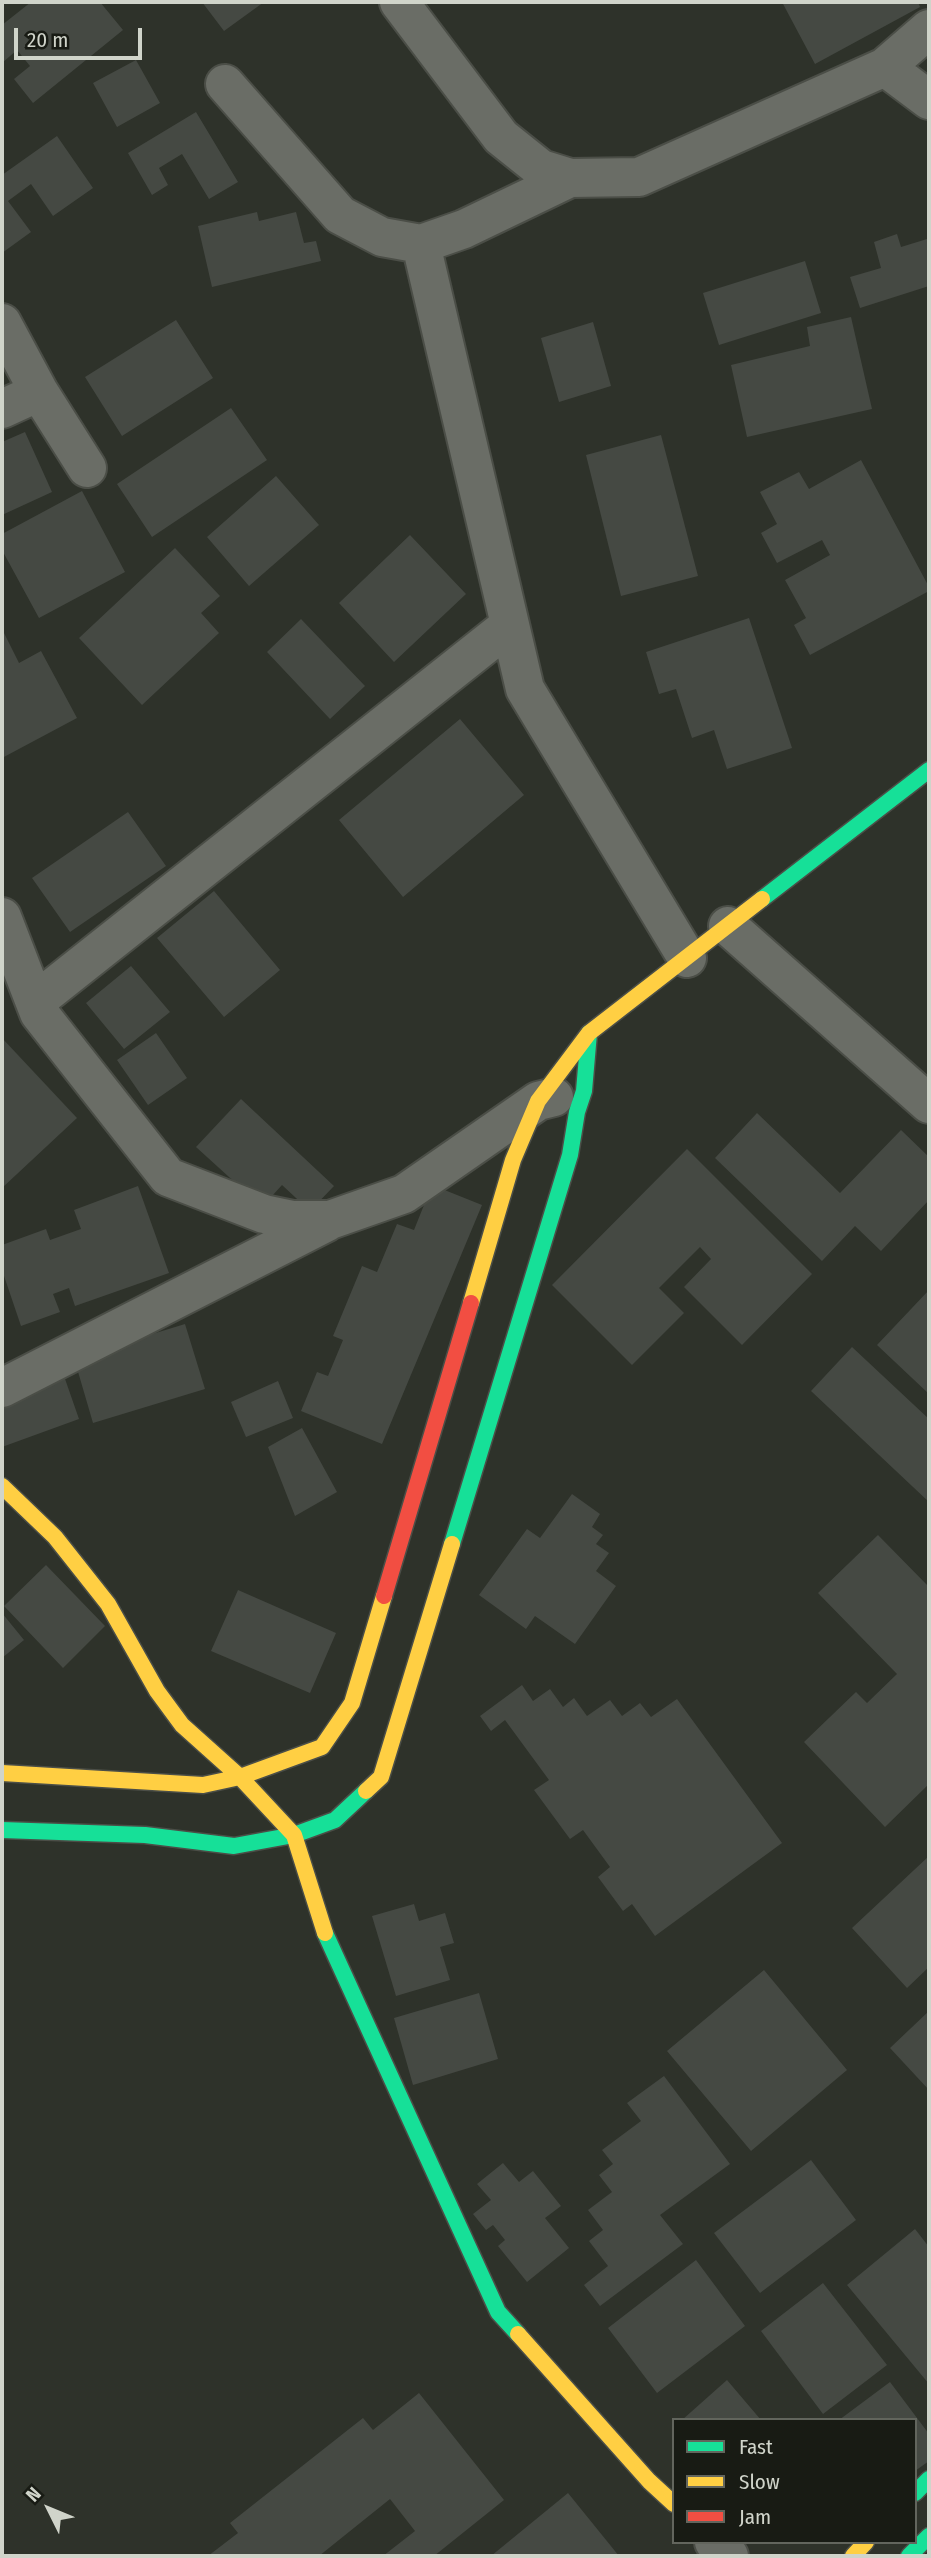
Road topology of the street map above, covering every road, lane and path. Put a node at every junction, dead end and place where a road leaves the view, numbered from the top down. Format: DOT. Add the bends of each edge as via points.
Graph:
graph roads {
  1 [pos="399,2"];
  2 [pos="929,29"];
  3 [pos="885,67"];
  4 [pos="225,84"];
  5 [pos="929,100"];
  6 [pos="570,178"];
  7 [pos="421,244"];
  8 [pos="2,323"];
  9 [pos="39,392"];
  10 [pos="2,409"];
  11 [pos="87,468"];
  12 [pos="510,625"];
  13 [pos="929,769"];
  14 [pos="2,917"];
  15 [pos="728,926"];
  16 [pos="687,958"];
  17 [pos="35,1002"];
  18 [pos="589,1033"];
  19 [pos="584,1091"];
  20 [pos="538,1101"];
  21 [pos="929,1104"];
  22 [pos="330,1220"];
  23 [pos="2,1388"];
  24 [pos="2,1486"];
  25 [pos="2,1773"];
  26 [pos="240,1777"];
  27 [pos="2,1830"];
  28 [pos="294,1835"];
  29 [pos="672,2502"];
  30 [pos="929,2536"];
  31 [pos="716,2544"];
  32 [pos="729,2556"];
  33 [pos="909,2556"];
  1 -- 6 [label="street" via="501,137 541,169"];
  2 -- 3 [label="street"];
  3 -- 5 [label="street"];
  3 -- 6 [label="street" via="639,177"];
  4 -- 7 [label="street" via="340,215 382,237"];
  6 -- 7 [label="street" via="464,229"];
  7 -- 12 [label="street"];
  8 -- 9 [label="street"];
  9 -- 10 [label="street"];
  9 -- 11 [label="street"];
  12 -- 16 [label="street" via="525,689"];
  12 -- 17 [label="street"];
  13 -- 15 [label="street"];
  14 -- 17 [label="street"];
  15 -- 16 [label="street"];
  15 -- 21 [label="street"];
  16 -- 18 [label="street"];
  17 -- 22 [label="street" via="167,1177 264,1214"];
  18 -- 19 [label="street"];
  18 -- 20 [label="street"];
  19 -- 20 [label="street"];
  19 -- 28 [label="street" via="570,1155 381,1777 335,1820"];
  20 -- 22 [label="street" via="404,1194"];
  20 -- 26 [label="street" via="513,1160 352,1703 322,1747"];
  22 -- 23 [label="street"];
  24 -- 26 [label="street" via="55,1537 108,1604 157,1691 182,1725"];
  25 -- 26 [label="street" via="204,1785"];
  26 -- 28 [label="street"];
  27 -- 28 [label="street" via="145,1835 234,1846"];
  28 -- 29 [label="street" via="323,1928 498,2312"];
  30 -- 33 [label="street"];
  31 -- 32 [label="street"];
}
